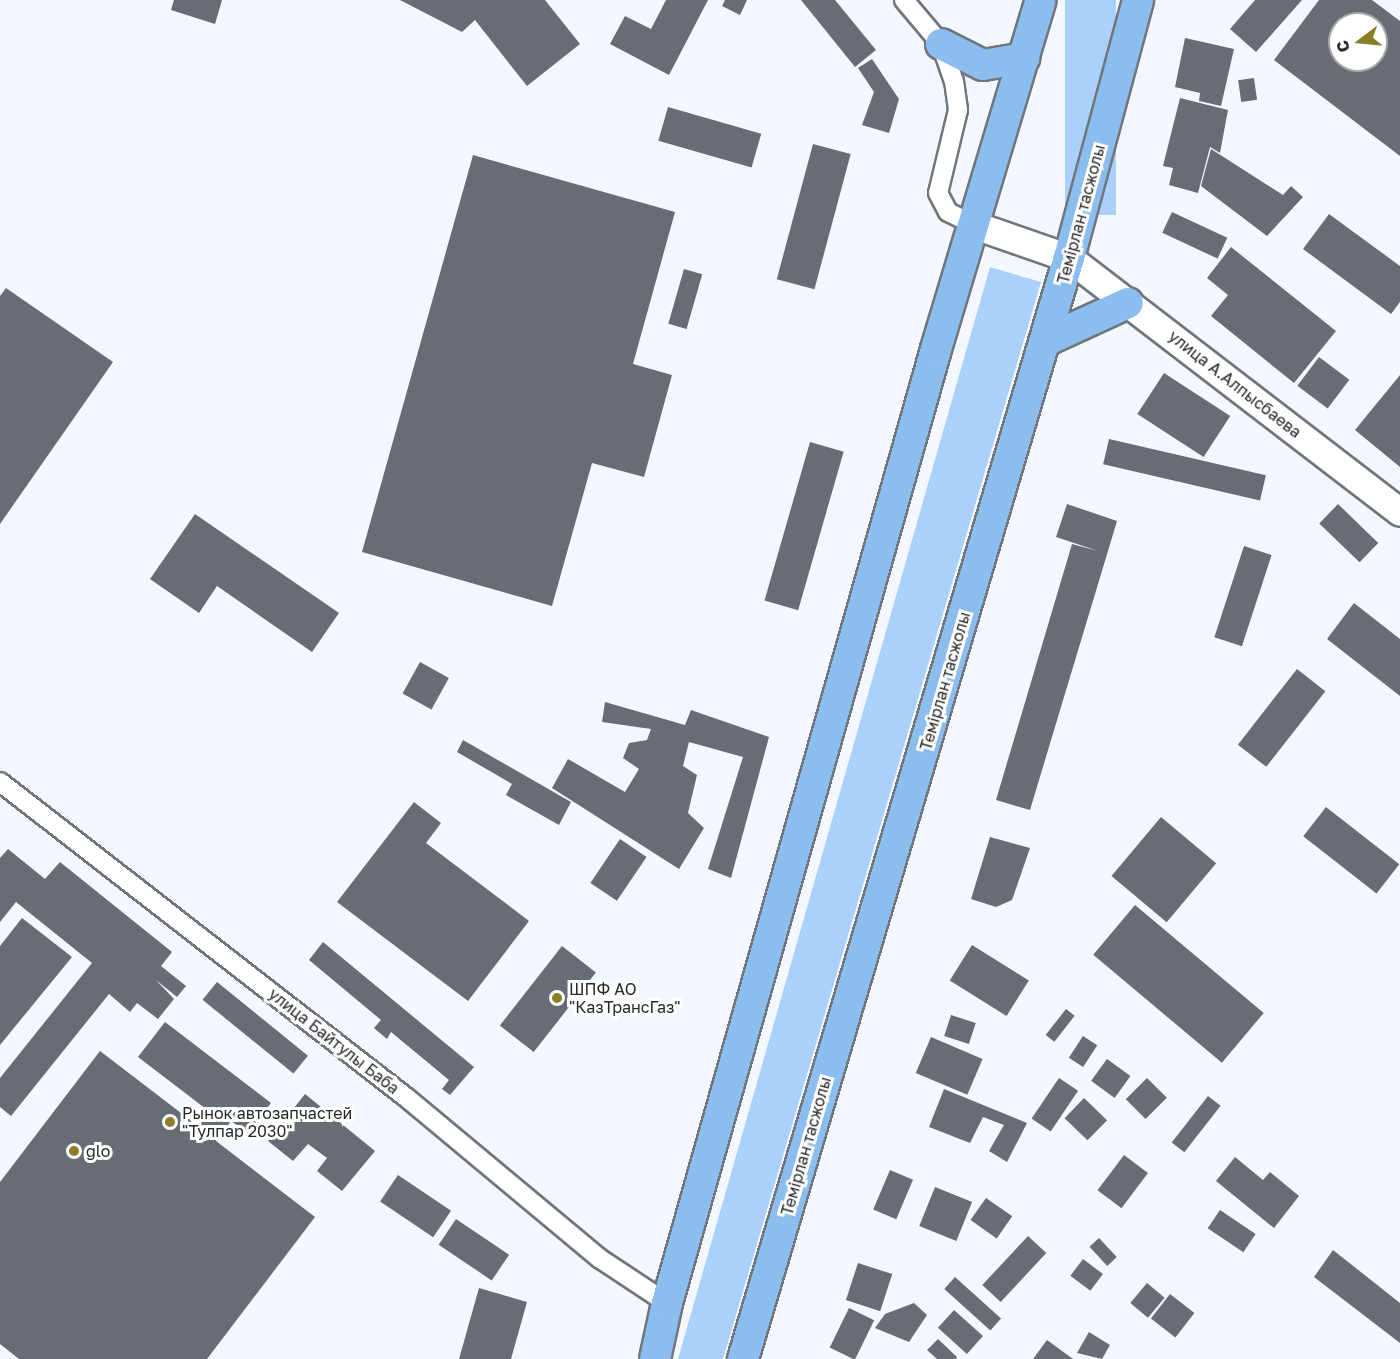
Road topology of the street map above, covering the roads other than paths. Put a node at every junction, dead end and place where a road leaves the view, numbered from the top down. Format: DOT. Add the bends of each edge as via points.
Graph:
graph roads {
  1 [pos="904,0"];
  2 [pos="1041,0"];
  3 [pos="1138,0"];
  4 [pos="941,44"];
  5 [pos="1024,58"];
  6 [pos="977,226"];
  7 [pos="1069,258"];
  8 [pos="1128,303"];
  9 [pos="1045,341"];
  10 [pos="1400,513"];
  11 [pos="0,782"];
  12 [pos="667,1303"];
  13 [pos="656,1359"];
  14 [pos="743,1359"];
  1 -- 4 [label="street"];
  2 -- 5 [label="main road"];
  3 -- 7 [label="main road, Темірлан тасжолы"];
  4 -- 5 [label="main road" via="983,65"];
  4 -- 6 [label="street" via="958,110 938,193 948,212"];
  5 -- 6 [label="main road"];
  6 -- 7 [label="street, улица А.Алпысбаева"];
  6 -- 12 [label="main road" via="936,350"];
  7 -- 8 [label="street, улица А.Алпысбаева"];
  7 -- 9 [label="main road, Темірлан тасжолы"];
  8 -- 9 [label="main road"];
  8 -- 10 [label="street, улица А.Алпысбаева"];
  9 -- 14 [label="main road, Темірлан тасжолы"];
  11 -- 12 [label="street, улица Байтулы Баба" via="407,1098 599,1258"];
  12 -- 13 [label="main road"];
}
